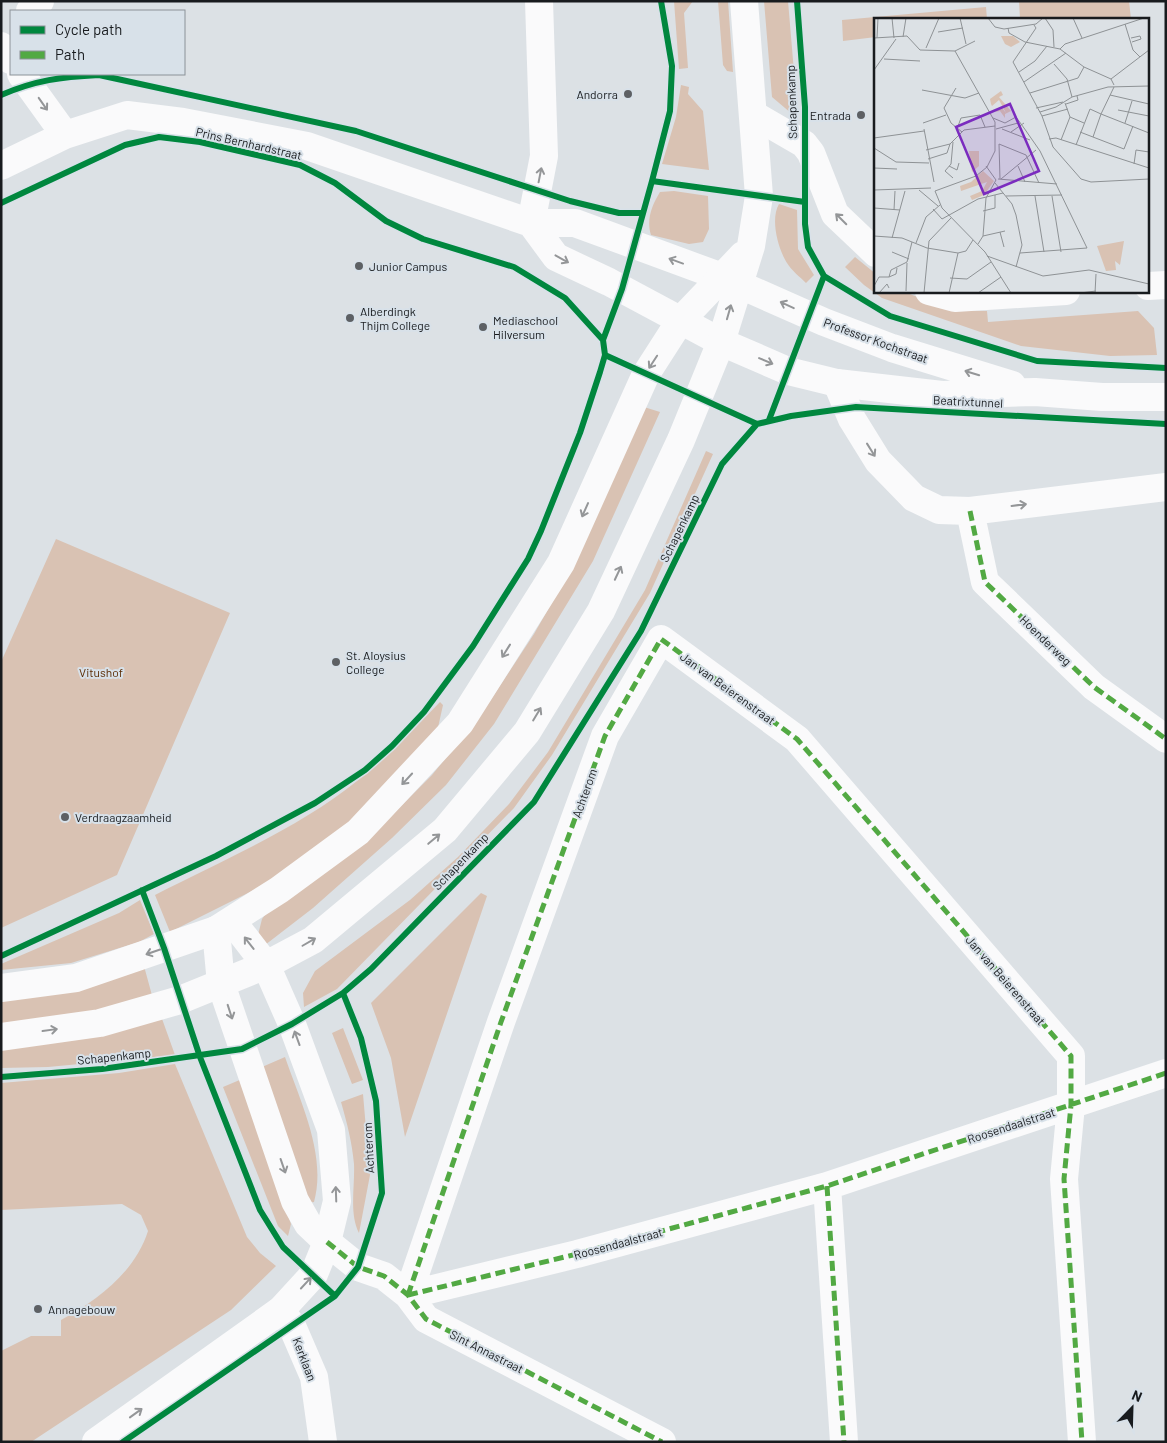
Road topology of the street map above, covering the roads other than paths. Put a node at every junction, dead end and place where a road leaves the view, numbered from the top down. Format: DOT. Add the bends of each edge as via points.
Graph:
graph roads {
  1 [pos="40,1"];
  2 [pos="539,1"];
  3 [pos="744,1"];
  4 [pos="31,10"];
  5 [pos="10,32"];
  6 [pos="1,42"];
  7 [pos="1,46"];
  8 [pos="10,59"];
  9 [pos="22,75"];
  10 [pos="754,115"];
  11 [pos="65,135"];
  12 [pos="1,166"];
  13 [pos="531,223"];
  14 [pos="874,251"];
  15 [pos="730,280"];
  16 [pos="1166,285"];
  17 [pos="1150,286"];
  18 [pos="1025,292"];
  19 [pos="942,294"];
  20 [pos="680,321"];
  21 [pos="721,342"];
  22 [pos="837,383"];
  23 [pos="1035,392"];
  24 [pos="1166,397"];
  25 [pos="1166,487"];
  26 [pos="970,511"];
  27 [pos="661,639"];
  28 [pos="1166,739"];
  29 [pos="224,925"];
  30 [pos="266,965"];
  31 [pos="221,984"];
  32 [pos="1,988"];
  33 [pos="1,1037"];
  34 [pos="1166,1072"];
  35 [pos="1070,1105"];
  36 [pos="826,1186"];
  37 [pos="327,1242"];
  38 [pos="408,1295"];
  39 [pos="281,1310"];
  40 [pos="96,1442"];
  41 [pos="323,1442"];
  42 [pos="662,1442"];
  43 [pos="844,1442"];
  44 [pos="1082,1442"];
  1 -- 4 [label="street"];
  13 -- 2 [label="street, one-way" via="544,156"];
  3 -- 10 [label="street"];
  5 -- 6 [label="street"];
  7 -- 8 [label="street"];
  9 -- 11 [label="street, one-way"];
  14 -- 10 [label="street, one-way" via="835,214 811,153 804,144"];
  10 -- 15 [label="street" via="759,196 751,246"];
  11 -- 12 [label="street, Prins Bernhardstraat"];
  11 -- 13 [label="street, Prins Bernhardstraat" via="127,115 183,122 307,146"];
  15 -- 13 [label="street, Prins Bernhardstraat, one-way" via="575,223"];
  13 -- 20 [label="street, one-way" via="556,257"];
  15 -- 20 [label="street"];
  21 -- 15 [label="street, one-way"];
  23 -- 15 [label="street, Professor Kochstraat, one-way" via="892,348"];
  16 -- 17 [label="street"];
  18 -- 19 [label="street"];
  20 -- 21 [label="street, Professor Kochstraat"];
  20 -- 29 [label="street, one-way" via="646,374 561,563 460,723 358,832"];
  21 -- 22 [label="street, Professor Kochstraat, one-way" via="788,371"];
  30 -- 21 [label="street, one-way" via="313,940 445,830 527,732 601,611 681,440"];
  22 -- 23 [label="street, Professor Kochstraat" via="942,394"];
  22 -- 26 [label="street, one-way" via="852,420 878,461 914,498 939,510"];
  23 -- 24 [label="street, Professor Kochstraat"];
  26 -- 25 [label="street, one-way"];
  26 -- 28 [label="street, Hoenderweg" via="985,582 1094,687"];
  27 -- 35 [label="street, Jan van Beierenstraat" via="797,739 1071,1056"];
  27 -- 38 [label="street, Achterom" via="605,736 501,1022"];
  30 -- 29 [label="street, one-way"];
  29 -- 31 [label="street"];
  29 -- 32 [label="street, one-way" via="76,978"];
  30 -- 31 [label="street"];
  37 -- 30 [label="street, one-way" via="337,1201 331,1130 292,1024"];
  33 -- 31 [label="street, one-way" via="100,1023 180,1000"];
  31 -- 37 [label="street, one-way" via="295,1201 308,1224"];
  34 -- 35 [label="street, Roosendaalstraat"];
  35 -- 36 [label="street, Roosendaalstraat"];
  35 -- 44 [label="street, Jan van Beierenstraat" via="1064,1179"];
  36 -- 38 [label="street, Roosendaalstraat" via="577,1254"];
  36 -- 43 [label="street"];
  37 -- 38 [label="street, Sint Annastraat" via="358,1267 384,1276"];
  39 -- 37 [label="street, one-way" via="314,1274"];
  38 -- 42 [label="street, Sint Annastraat" via="426,1319"];
  40 -- 39 [label="street, one-way"];
  39 -- 41 [label="street, Kerklaan" via="292,1326 314,1377"];
}
